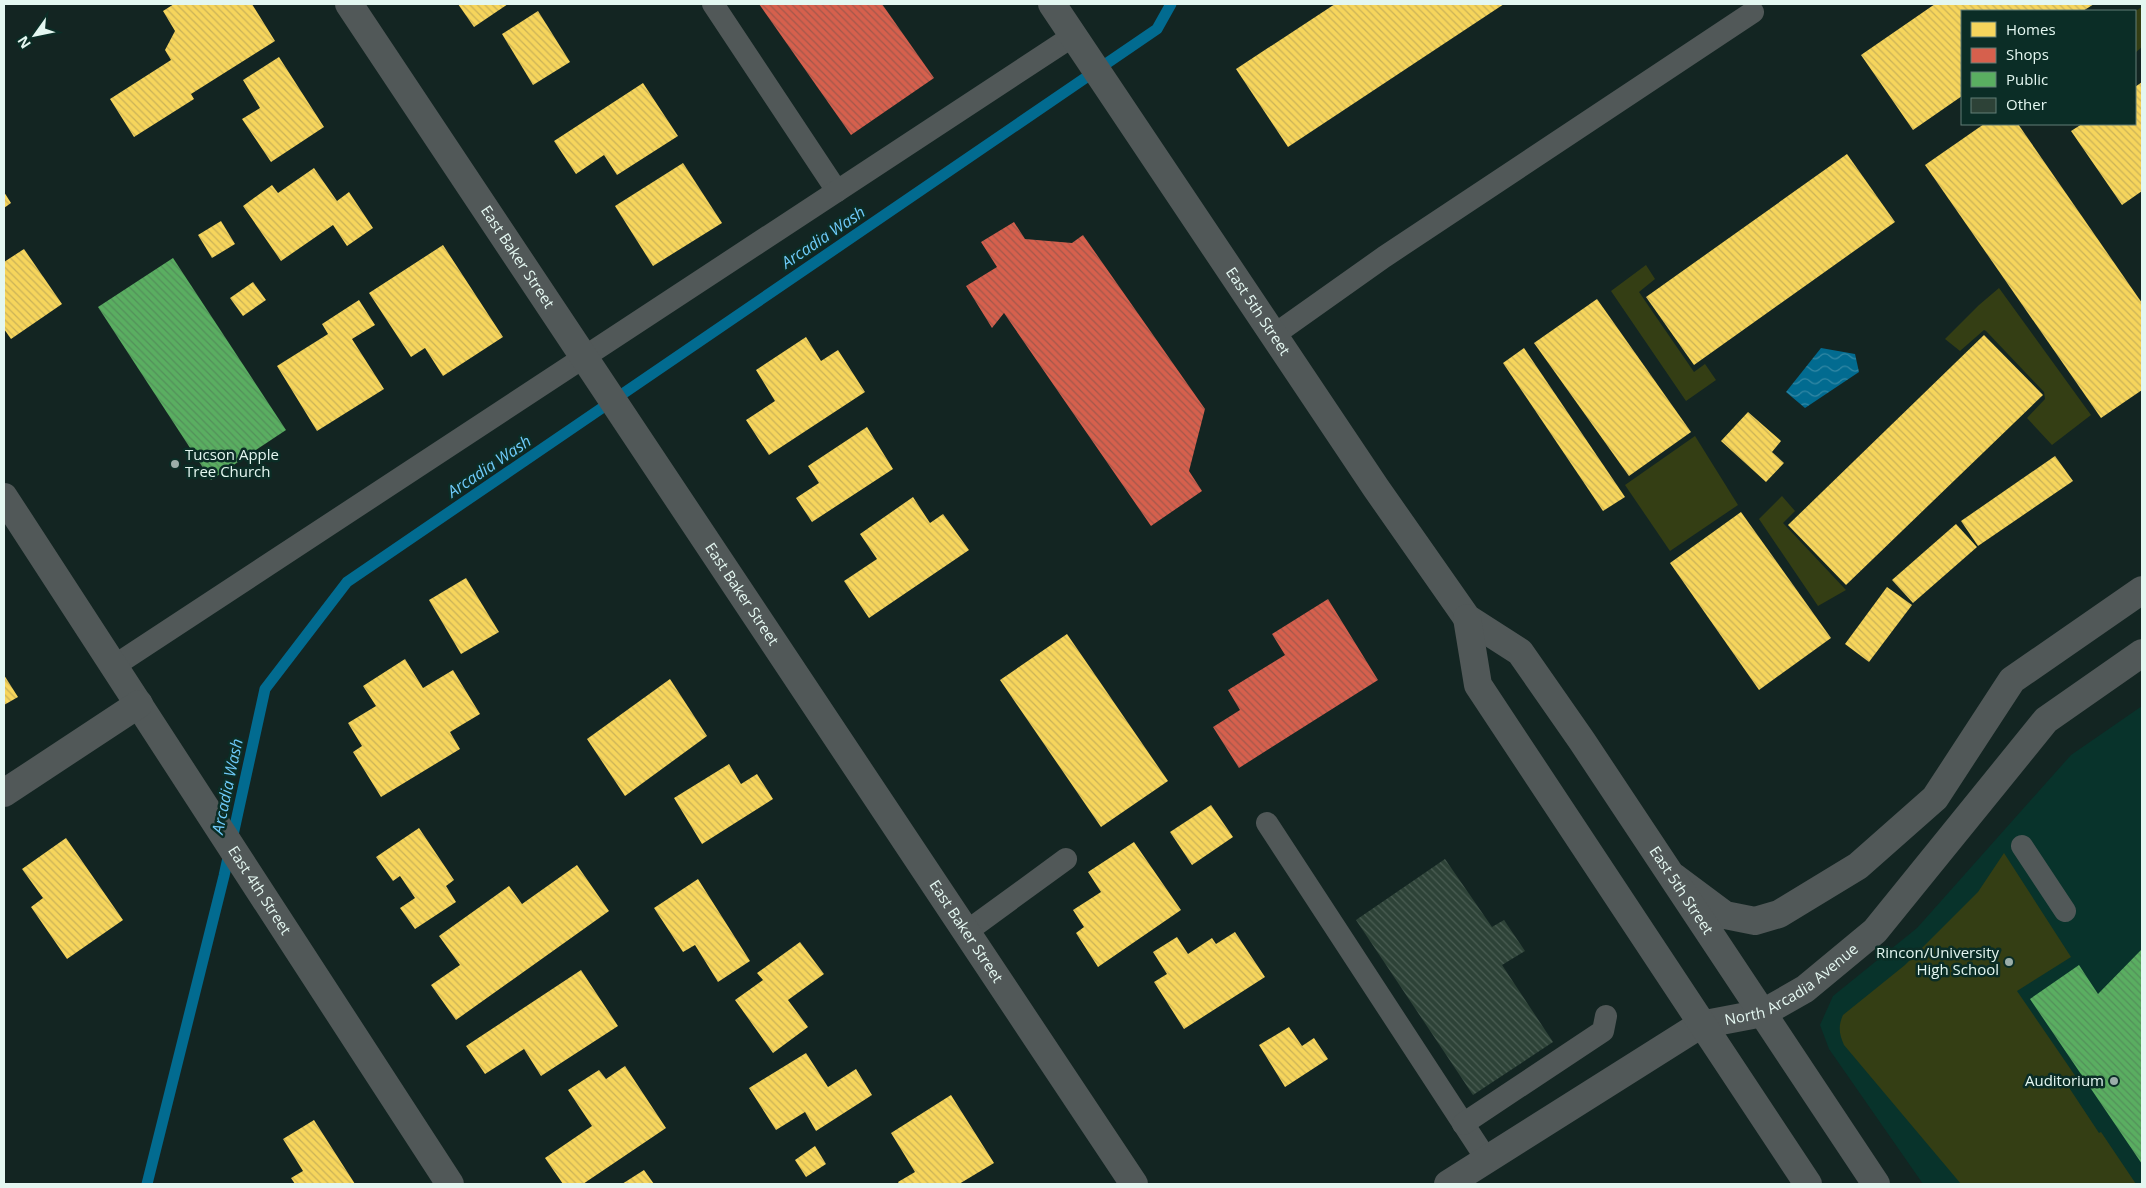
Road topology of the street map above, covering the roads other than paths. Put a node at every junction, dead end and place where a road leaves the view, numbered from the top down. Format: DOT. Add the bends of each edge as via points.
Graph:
graph roads {
  1 [pos="348,4"];
  2 [pos="713,4"];
  3 [pos="1052,4"];
  4 [pos="1753,12"];
  5 [pos="1078,45"];
  6 [pos="837,191"];
  7 [pos="1274,335"];
  8 [pos="584,359"];
  9 [pos="4,497"];
  10 [pos="2142,590"];
  11 [pos="1467,618"];
  12 [pos="2142,653"];
  13 [pos="114,666"];
  14 [pos="139,704"];
  15 [pos="4,793"];
  16 [pos="1267,823"];
  17 [pos="2022,846"];
  18 [pos="1066,859"];
  19 [pos="1672,876"];
  20 [pos="2065,911"];
  21 [pos="966,932"];
  22 [pos="1763,1014"];
  23 [pos="1606,1016"];
  24 [pos="1700,1024"];
  25 [pos="1463,1124"];
  26 [pos="1487,1160"];
  27 [pos="450,1184"];
  28 [pos="1134,1184"];
  29 [pos="1448,1184"];
  30 [pos="1808,1184"];
  31 [pos="1876,1184"];
  1 -- 8 [label="street, East Baker Street"];
  2 -- 6 [label="lane"];
  3 -- 5 [label="street, East 5th Street"];
  4 -- 7 [label="lane" via="1384,257"];
  5 -- 6 [label="lane"];
  5 -- 7 [label="street, East 5th Street"];
  6 -- 8 [label="lane"];
  7 -- 11 [label="street, East 5th Street"];
  8 -- 13 [label="lane"];
  8 -- 21 [label="street, East Baker Street"];
  9 -- 13 [label="street, East 4th Street"];
  10 -- 19 [label="street" via="2012,680 1935,798 1858,866 1779,914 1755,921 1725,915"];
  11 -- 19 [label="street, East 5th Street" via="1520,652"];
  11 -- 24 [label="street, East 5th Street" via="1478,685"];
  12 -- 22 [label="street, North Arcadia Avenue" via="2046,720 1875,931 1805,989"];
  13 -- 14 [label="street, East 4th Street"];
  14 -- 15 [label="street"];
  14 -- 27 [label="street, East 4th Street"];
  16 -- 25 [label="lane"];
  17 -- 20 [label="lane"];
  18 -- 21 [label="lane"];
  19 -- 22 [label="street, East 5th Street"];
  21 -- 28 [label="street, East Baker Street"];
  22 -- 24 [label="street, North Arcadia Avenue"];
  22 -- 31 [label="street, East 5th Street"];
  23 -- 25 [label="lane" via="1603,1032"];
  24 -- 26 [label="street, North Arcadia Avenue"];
  24 -- 30 [label="street, East 5th Street"];
  25 -- 26 [label="lane"];
  26 -- 29 [label="street, North Arcadia Avenue"];
}
